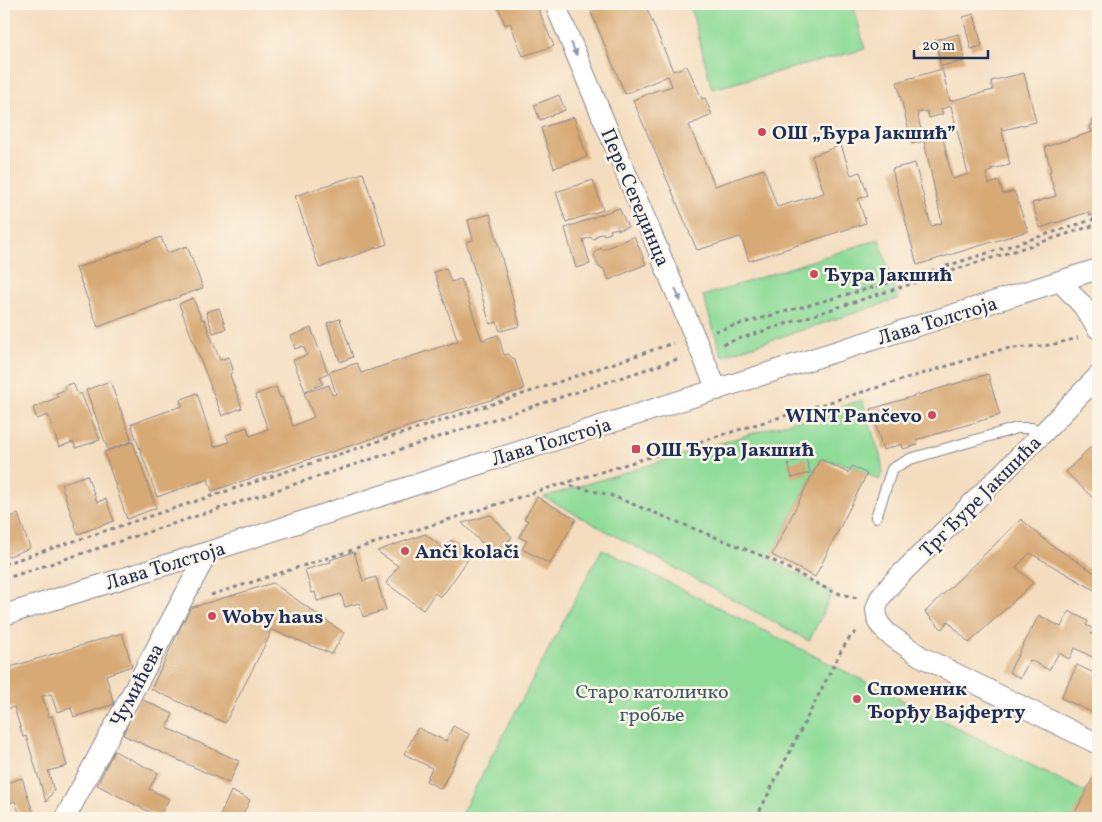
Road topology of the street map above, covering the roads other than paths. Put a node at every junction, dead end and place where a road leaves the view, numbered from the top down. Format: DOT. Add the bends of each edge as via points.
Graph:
graph roads {
  1 [pos="555,4"];
  2 [pos="1098,269"];
  3 [pos="1060,281"];
  4 [pos="1090,333"];
  5 [pos="1098,376"];
  6 [pos="717,390"];
  7 [pos="1043,433"];
  8 [pos="876,517"];
  9 [pos="208,552"];
  10 [pos="4,615"];
  11 [pos="1098,744"];
  12 [pos="65,818"];
  1 -- 6 [label="street, Пере Сегединца, one-way"];
  2 -- 3 [label="street, Лава Толстоја"];
  3 -- 4 [label="street" via="1083,306"];
  3 -- 6 [label="street, Лава Толстоја"];
  5 -- 7 [label="street, Трг Ђуре Јакшића"];
  6 -- 9 [label="street, Лава Толстоја"];
  7 -- 8 [label="lane" via="1032,428 1017,428 910,459 892,469"];
  7 -- 11 [label="street, Трг Ђуре Јакшића" via="898,576 877,613 887,633 920,656"];
  9 -- 10 [label="street, Лава Толстоја"];
  9 -- 12 [label="street, Чумићева"];
}
